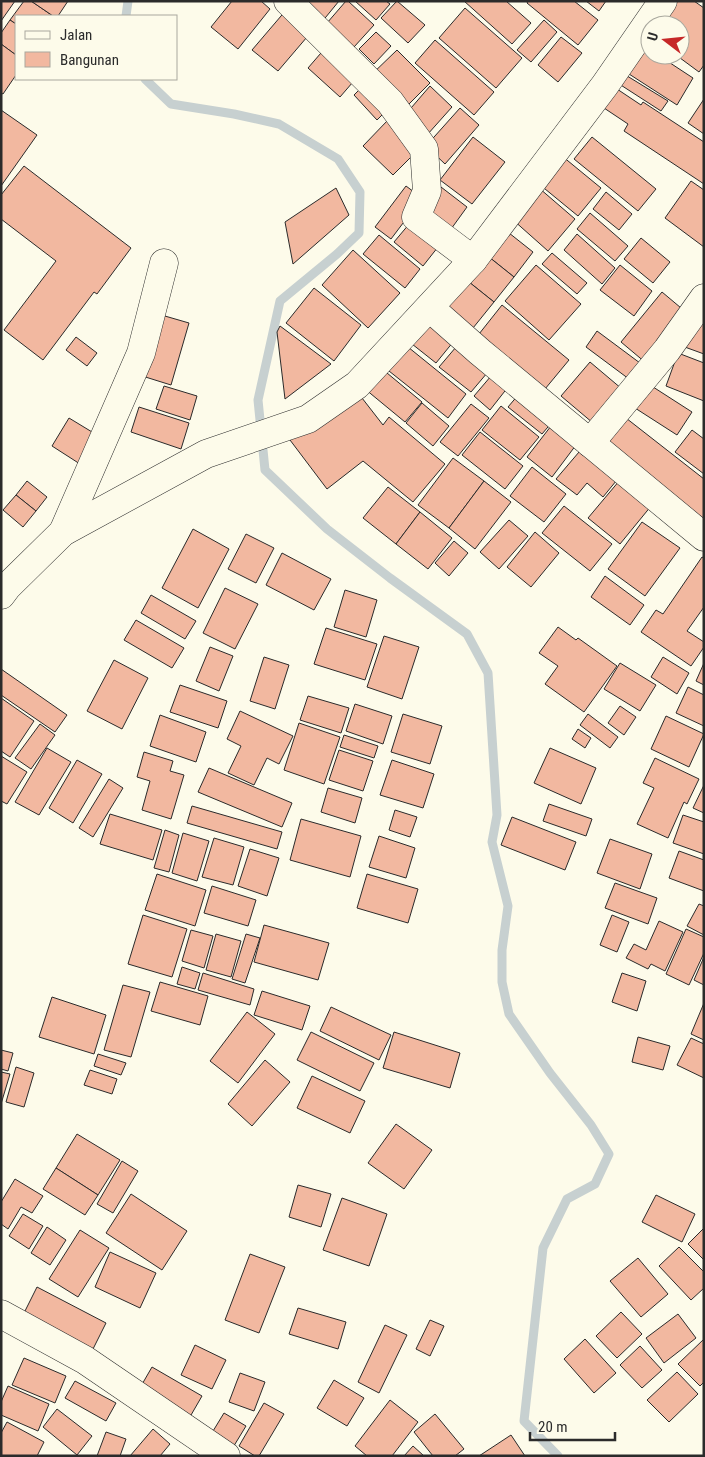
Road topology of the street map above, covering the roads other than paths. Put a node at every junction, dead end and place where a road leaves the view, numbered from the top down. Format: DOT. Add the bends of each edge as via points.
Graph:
graph roads {
  1 [pos="288,1"];
  2 [pos="663,1"];
  3 [pos="473,260"];
  4 [pos="164,263"];
  5 [pos="704,298"];
  6 [pos="430,308"];
  7 [pos="590,443"];
  8 [pos="63,532"];
  9 [pos="704,537"];
  10 [pos="1,594"];
  11 [pos="1,1314"];
  12 [pos="226,1456"];
  1 -- 3 [label="street" via="390,102 424,148 427,191 416,217"];
  2 -- 3 [label="street" via="605,85"];
  3 -- 6 [label="street"];
  4 -- 8 [label="street" via="141,353"];
  5 -- 7 [label="street" via="667,350"];
  6 -- 7 [label="street"];
  6 -- 8 [label="street" via="357,385 308,420 206,454"];
  7 -- 9 [label="street"];
  8 -- 10 [label="street"];
  11 -- 12 [label="street" via="84,1360"];
}
